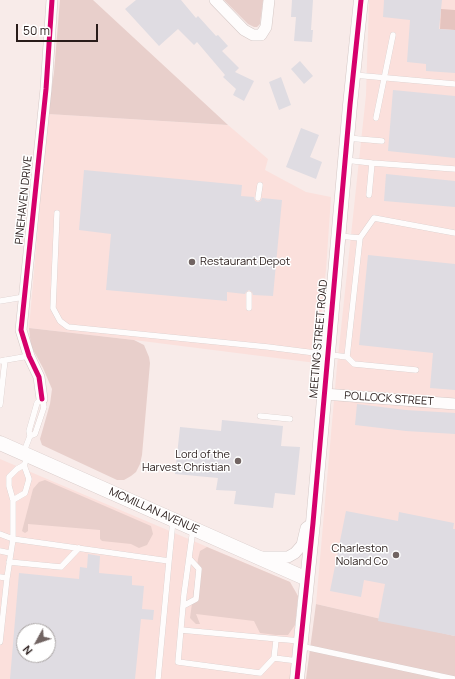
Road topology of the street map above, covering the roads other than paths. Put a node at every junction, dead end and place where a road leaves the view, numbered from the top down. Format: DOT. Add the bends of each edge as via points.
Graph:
graph roads {
  1 [pos="52,0"];
  2 [pos="215,0"];
  3 [pos="269,0"];
  4 [pos="361,0"];
  5 [pos="392,35"];
  6 [pos="353,75"];
  7 [pos="384,77"];
  8 [pos="455,84"];
  9 [pos="376,118"];
  10 [pos="347,138"];
  11 [pos="382,141"];
  12 [pos="345,160"];
  13 [pos="372,163"];
  14 [pos="455,169"];
  15 [pos="260,185"];
  16 [pos="369,195"];
  17 [pos="258,198"];
  18 [pos="57,213"];
  19 [pos="455,233"];
  20 [pos="338,236"];
  21 [pos="360,238"];
  22 [pos="250,294"];
  23 [pos="24,297"];
  24 [pos="0,301"];
  25 [pos="249,308"];
  26 [pos="328,354"];
  27 [pos="29,356"];
  28 [pos="347,357"];
  29 [pos="2,361"];
  30 [pos="416,370"];
  31 [pos="324,394"];
  32 [pos="42,399"];
  33 [pos="455,404"];
  34 [pos="0,405"];
  35 [pos="260,416"];
  36 [pos="290,419"];
  37 [pos="0,443"];
  38 [pos="25,458"];
  39 [pos="13,500"];
  40 [pos="173,520"];
  41 [pos="313,523"];
  42 [pos="193,528"];
  43 [pos="0,534"];
  44 [pos="14,539"];
  45 [pos="79,548"];
  46 [pos="0,551"];
  47 [pos="10,553"];
  48 [pos="259,557"];
  49 [pos="189,558"];
  50 [pos="169,561"];
  51 [pos="9,562"];
  52 [pos="0,577"];
  53 [pos="7,578"];
  54 [pos="307,579"];
  55 [pos="183,606"];
  56 [pos="2,607"];
  57 [pos="181,630"];
  58 [pos="0,633"];
  59 [pos="276,640"];
  60 [pos="0,642"];
  61 [pos="301,643"];
  62 [pos="274,658"];
  63 [pos="299,661"];
  64 [pos="158,679"];
  65 [pos="297,679"];
  66 [pos="454,679"];
  1 -- 23 [label="street, PINEHAVEN DRIVE" via="46,89"];
  2 -- 3 [label="street" via="244,30 253,35 261,34 266,27"];
  4 -- 6 [label="street, MEETING STREET ROAD"];
  5 -- 7 [label="lane"];
  6 -- 7 [label="lane"];
  6 -- 10 [label="street, MEETING STREET ROAD"];
  7 -- 8 [label="lane"];
  7 -- 9 [label="lane"];
  10 -- 11 [label="lane"];
  10 -- 12 [label="street, MEETING STREET ROAD"];
  12 -- 13 [label="lane"];
  12 -- 20 [label="street, MEETING STREET ROAD"];
  13 -- 14 [label="lane"];
  13 -- 16 [label="lane"];
  15 -- 17 [label="lane"];
  18 -- 26 [label="lane" via="53,308 60,321 68,327"];
  19 -- 21 [label="lane" via="374,218"];
  20 -- 21 [label="lane"];
  20 -- 26 [label="street, MEETING STREET ROAD"];
  21 -- 28 [label="lane"];
  22 -- 25 [label="lane"];
  23 -- 24 [label="lane"];
  23 -- 27 [label="street, PINEHAVEN DRIVE" via="21,330"];
  26 -- 28 [label="lane"];
  26 -- 31 [label="street, MEETING STREET ROAD"];
  27 -- 29 [label="lane"];
  27 -- 32 [label="street, PINEHAVEN DRIVE" via="39,377"];
  28 -- 30 [label="lane" via="354,364"];
  29 -- 34 [label="lane"];
  31 -- 33 [label="street, POLLOCK STREET"];
  31 -- 41 [label="street, MEETING STREET ROAD"];
  32 -- 38 [label="lane" via="44,407 35,434 30,436"];
  35 -- 36 [label="lane"];
  37 -- 38 [label="street, MCMILLAN AVENUE"];
  38 -- 39 [label="lane" via="9,477"];
  38 -- 39 [label="lane" via="29,479 25,492"];
  38 -- 40 [label="street, MCMILLAN AVENUE"];
  39 -- 44 [label="lane"];
  40 -- 42 [label="street, MCMILLAN AVENUE"];
  40 -- 50 [label="lane"];
  41 -- 48 [label="street" via="306,528 302,545 295,553 288,557"];
  41 -- 54 [label="street, MEETING STREET ROAD"];
  42 -- 48 [label="street, MCMILLAN AVENUE"];
  42 -- 49 [label="lane"];
  43 -- 44 [label="lane"];
  44 -- 45 [label="lane"];
  44 -- 47 [label="lane"];
  45 -- 50 [label="lane"];
  45 -- 51 [label="lane" via="61,568"];
  46 -- 47 [label="lane"];
  47 -- 51 [label="lane"];
  48 -- 54 [label="street, MCMILLAN AVENUE"];
  49 -- 55 [label="lane"];
  49 -- 55 [label="lane" via="199,569 196,599"];
  50 -- 64 [label="lane"];
  51 -- 53 [label="lane"];
  52 -- 53 [label="lane"];
  53 -- 56 [label="lane"];
  54 -- 61 [label="street, MEETING STREET ROAD"];
  55 -- 57 [label="lane"];
  56 -- 58 [label="lane"];
  57 -- 59 [label="lane"];
  57 -- 62 [label="lane" via="178,662 260,673"];
  58 -- 60 [label="lane"];
  59 -- 61 [label="lane"];
  59 -- 62 [label="lane"];
  61 -- 63 [label="street, MEETING STREET ROAD"];
  61 -- 66 [label="lane"];
  62 -- 63 [label="lane"];
  63 -- 65 [label="street, MEETING STREET ROAD"];
}
